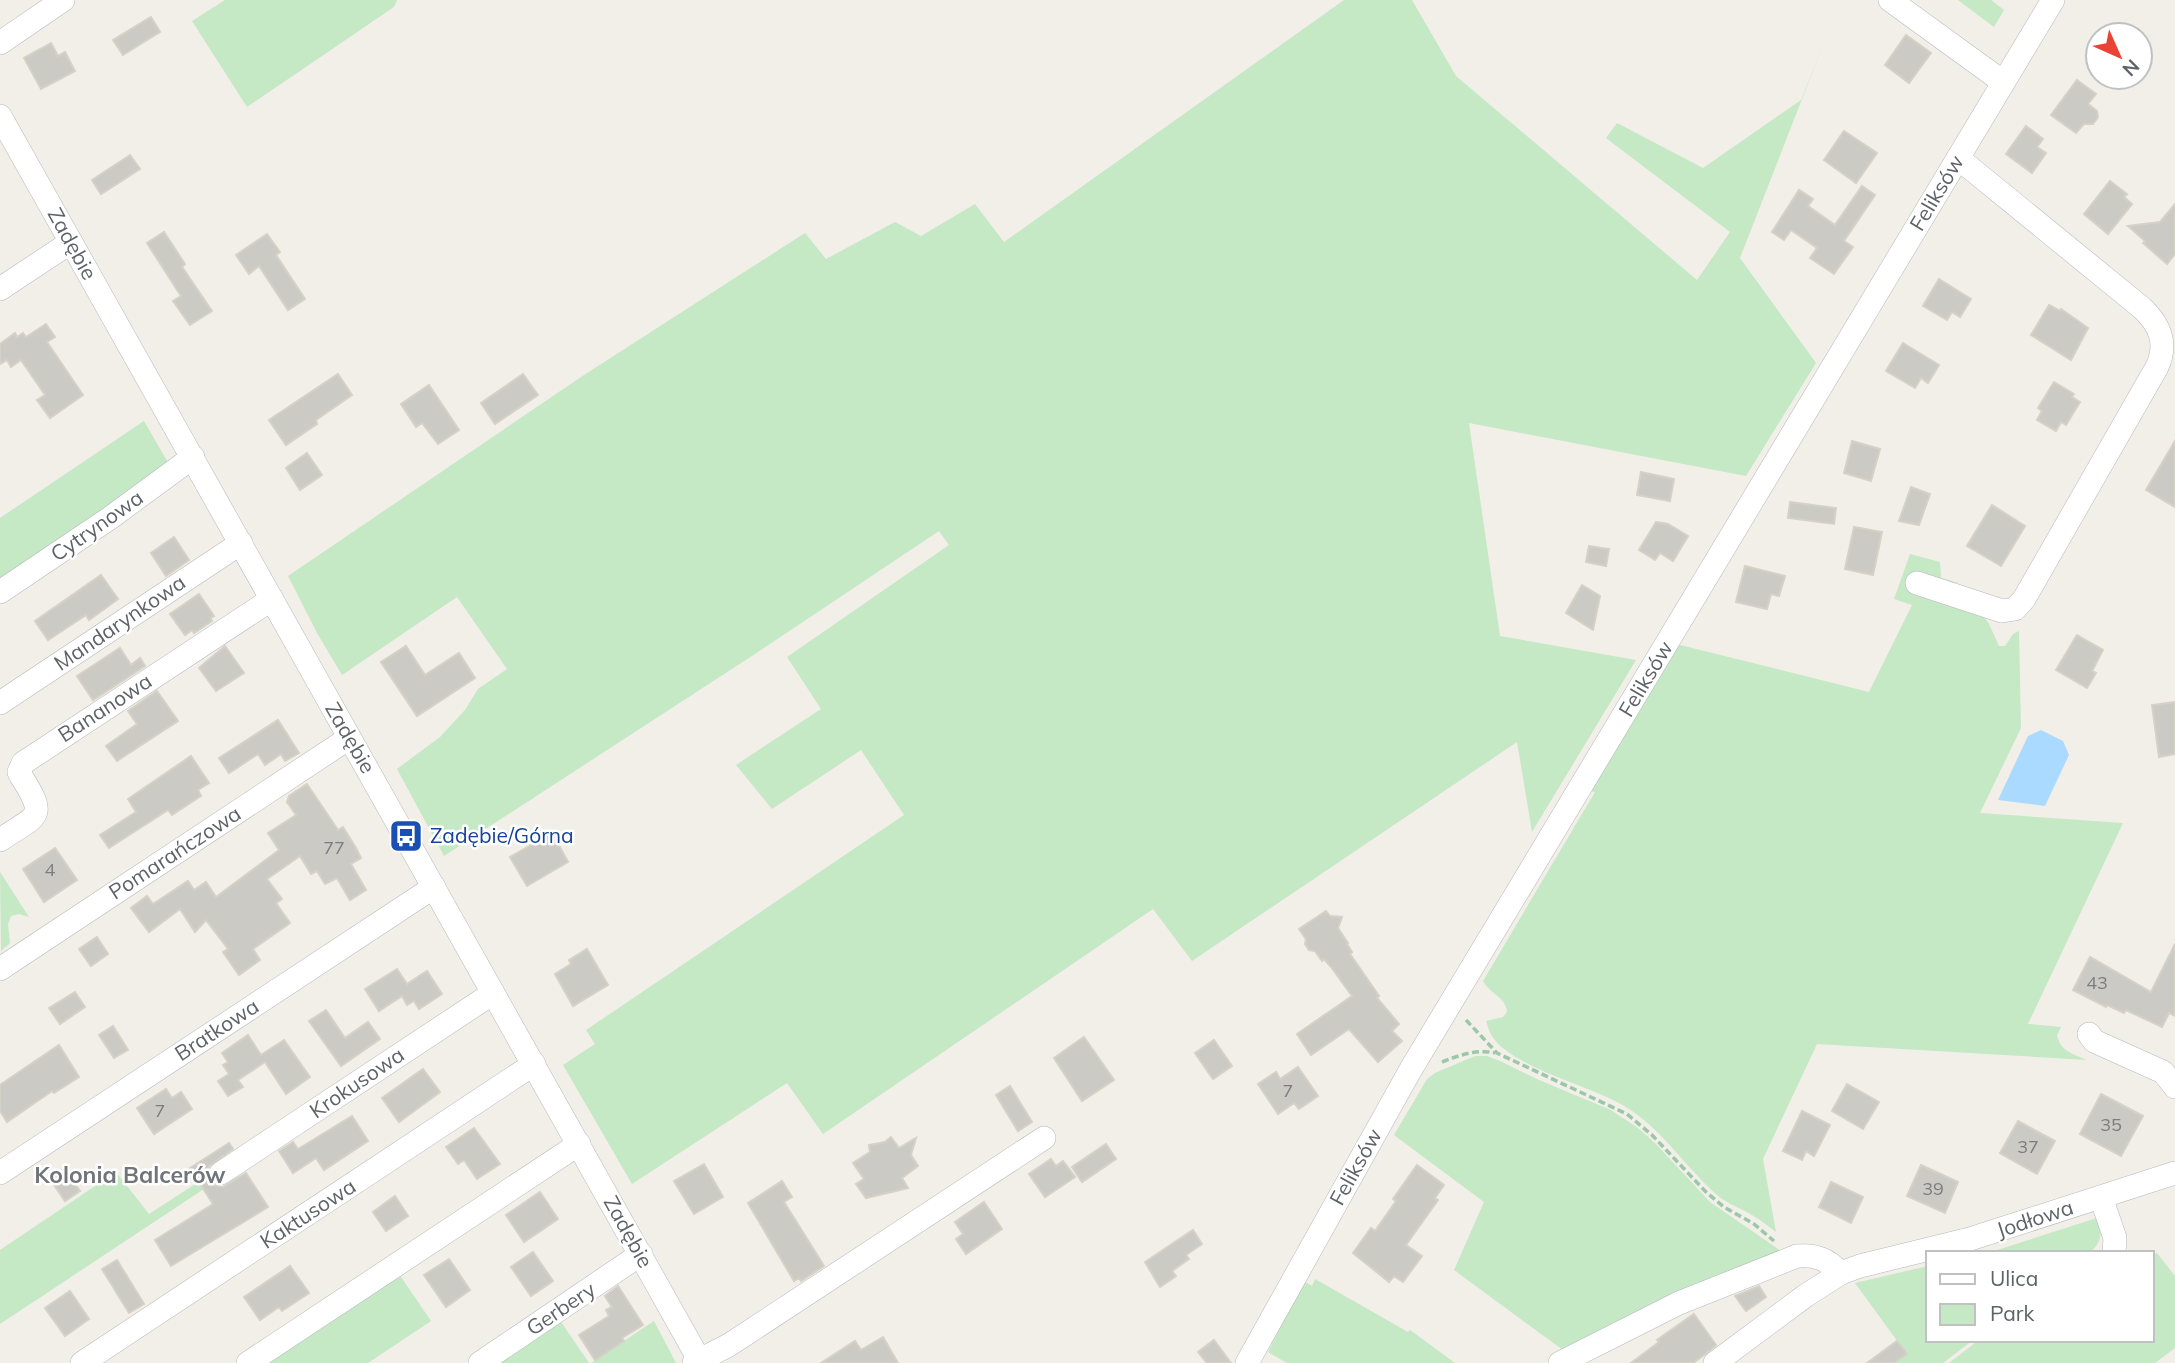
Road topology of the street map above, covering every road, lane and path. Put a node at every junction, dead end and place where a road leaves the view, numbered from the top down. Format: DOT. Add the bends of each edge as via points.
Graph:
graph roads {
  1 [pos="62,0"];
  2 [pos="1890,0"];
  3 [pos="2053,0"];
  4 [pos="0,43"];
  5 [pos="2003,82"];
  6 [pos="0,116"];
  7 [pos="1958,158"];
  8 [pos="71,242"];
  9 [pos="0,289"];
  10 [pos="193,457"];
  11 [pos="240,543"];
  12 [pos="1917,583"];
  13 [pos="0,592"];
  14 [pos="272,598"];
  15 [pos="0,704"];
  16 [pos="349,738"];
  17 [pos="0,840"];
  18 [pos="434,887"];
  19 [pos="0,969"];
  20 [pos="493,993"];
  21 [pos="1448,1009"];
  22 [pos="2089,1034"];
  23 [pos="1497,1053"];
  24 [pos="534,1065"];
  25 [pos="1411,1069"];
  26 [pos="2175,1087"];
  27 [pos="1044,1138"];
  28 [pos="579,1144"];
  29 [pos="0,1172"];
  30 [pos="222,1173"];
  31 [pos="2175,1173"];
  32 [pos="2101,1197"];
  33 [pos="2114,1251"];
  34 [pos="641,1254"];
  35 [pos="1799,1256"];
  36 [pos="1841,1273"];
  37 [pos="698,1362"];
  38 [pos="82,1363"];
  39 [pos="248,1363"];
  40 [pos="480,1363"];
  41 [pos="1247,1363"];
  42 [pos="1560,1363"];
  43 [pos="1715,1363"];
  1 -- 4 [label="street"];
  2 -- 5 [label="street"];
  3 -- 5 [label="street, Feliksów"];
  5 -- 7 [label="street, Feliksów"];
  6 -- 8 [label="street, Zadębie"];
  7 -- 12 [label="street" via="2142,308 2158,327 2163,350 2015,609 2003,611"];
  7 -- 21 [label="street, Feliksów"];
  8 -- 9 [label="street"];
  8 -- 10 [label="street, Zadębie"];
  10 -- 11 [label="street, Zadębie"];
  10 -- 13 [label="street, Cytrynowa"];
  11 -- 14 [label="street, Zadębie"];
  11 -- 15 [label="street, Mandarynkowa"];
  14 -- 16 [label="street, Zadębie"];
  14 -- 17 [label="street, Bananowa" via="23,763 19,772 38,809"];
  16 -- 18 [label="street, Zadębie"];
  16 -- 19 [label="street, Pomarańczowa"];
  18 -- 20 [label="street, Zadębie"];
  18 -- 29 [label="street, Bratkowa"];
  20 -- 24 [label="street, Zadębie"];
  20 -- 30 [label="street, Krokusowa"];
  21 -- 23 [label="path" via="1472,1024"];
  21 -- 25 [label="street, Feliksów"];
  22 -- 26 [label="street" via="2094,1041 2163,1072"];
  23 -- 25 [label="path" via="1468,1053"];
  23 -- 35 [label="path" via="1627,1114 1724,1207"];
  24 -- 28 [label="street, Zadębie"];
  24 -- 38 [label="street, Kaktusowa"];
  25 -- 41 [label="street, Feliksów"];
  27 -- 37 [label="street, Zadębie"];
  28 -- 34 [label="street, Zadębie"];
  28 -- 39 [label="street"];
  31 -- 32 [label="street, Jodłowa"];
  32 -- 33 [label="street" via="2115,1238"];
  32 -- 36 [label="street, Jodłowa" via="1970,1239"];
  34 -- 37 [label="street, Zadębie"];
  34 -- 40 [label="street, Gerbery"];
  35 -- 36 [label="street" via="1825,1259"];
  35 -- 42 [label="street" via="1679,1304"];
  36 -- 43 [label="street, Jodłowa"];
}
